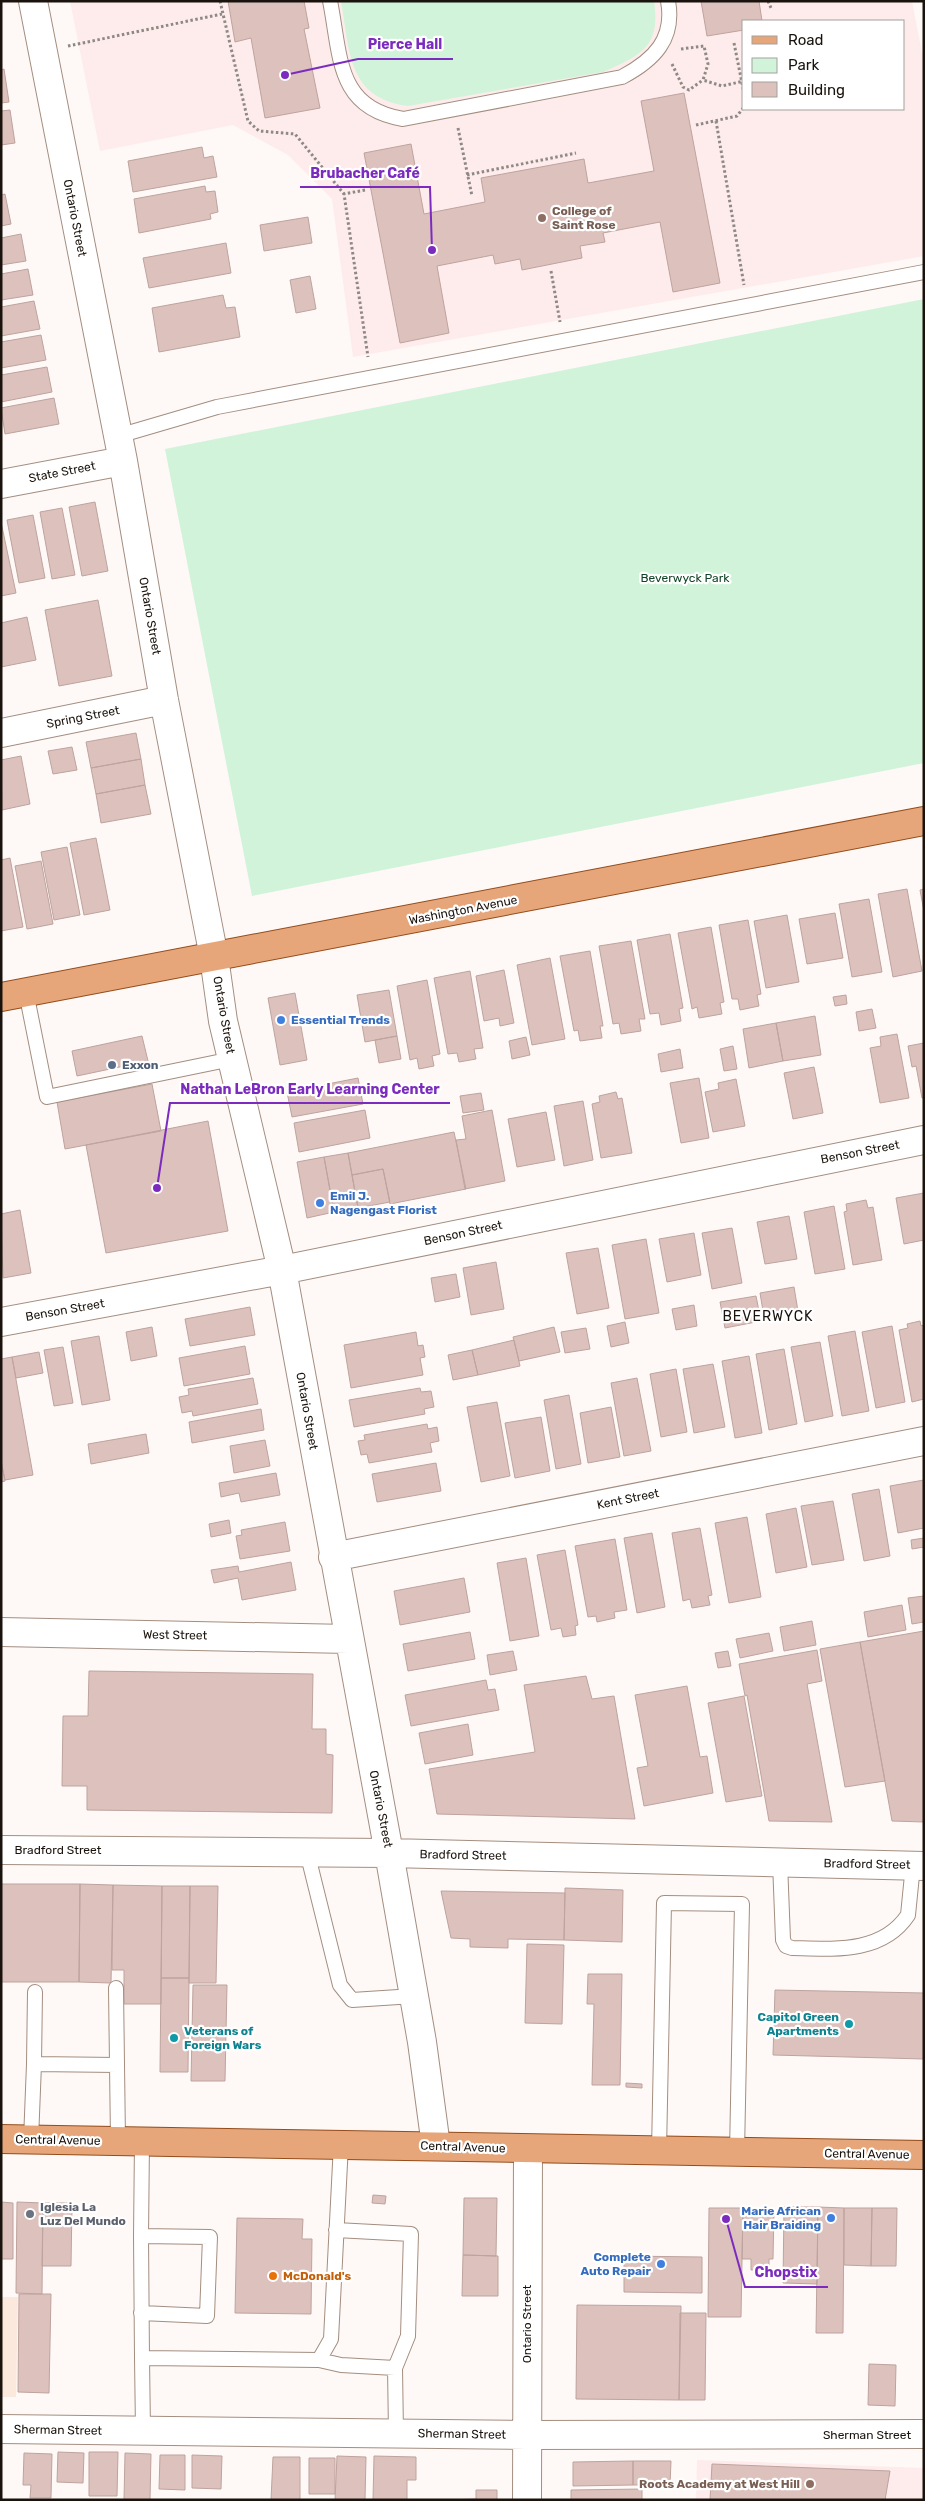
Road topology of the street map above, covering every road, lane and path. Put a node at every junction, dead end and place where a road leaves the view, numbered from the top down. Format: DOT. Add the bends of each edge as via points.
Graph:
graph roads {
  1 [pos="33,1"];
  2 [pos="220,1"];
  3 [pos="330,1"];
  4 [pos="668,1"];
  5 [pos="768,1"];
  6 [pos="770,8"];
  7 [pos="222,14"];
  8 [pos="734,43"];
  9 [pos="43,51"];
  10 [pos="655,52"];
  11 [pos="742,77"];
  12 [pos="703,80"];
  13 [pos="742,81"];
  14 [pos="454,110"];
  15 [pos="742,110"];
  16 [pos="716,121"];
  17 [pos="696,125"];
  18 [pos="576,152"];
  19 [pos="468,175"];
  20 [pos="365,190"];
  21 [pos="344,194"];
  22 [pos="472,196"];
  23 [pos="551,271"];
  24 [pos="924,272"];
  25 [pos="748,306"];
  26 [pos="564,341"];
  27 [pos="371,377"];
  28 [pos="120,448"];
  29 [pos="1,484"];
  30 [pos="164,700"];
  31 [pos="1,733"];
  32 [pos="924,821"];
  33 [pos="214,957"];
  34 [pos="14,994"];
  35 [pos="232,1059"];
  36 [pos="924,1140"];
  37 [pos="282,1270"];
  38 [pos="1,1322"];
  39 [pos="924,1441"];
  40 [pos="333,1557"];
  41 [pos="1,1632"];
  42 [pos="348,1639"];
  43 [pos="1,1850"];
  44 [pos="308,1852"];
  45 [pos="389,1853"];
  46 [pos="780,1862"];
  47 [pos="918,1866"];
  48 [pos="116,1988"];
  49 [pos="35,1992"];
  50 [pos="414,1996"];
  51 [pos="34,2064"];
  52 [pos="117,2065"];
  53 [pos="1,2139"];
  54 [pos="31,2140"];
  55 [pos="130,2141"];
  56 [pos="340,2144"];
  57 [pos="436,2146"];
  58 [pos="528,2149"];
  59 [pos="660,2151"];
  60 [pos="737,2152"];
  61 [pos="924,2155"];
  62 [pos="336,2230"];
  63 [pos="141,2236"];
  64 [pos="141,2313"];
  65 [pos="142,2358"];
  66 [pos="319,2360"];
  67 [pos="395,2368"];
  68 [pos="1,2430"];
  69 [pos="143,2431"];
  70 [pos="396,2433"];
  71 [pos="924,2434"];
  72 [pos="527,2435"];
  73 [pos="527,2500"];
  1 -- 9 [label="street, Ontario Street"];
  2 -- 7 [label="path"];
  3 -- 14 [label="lane" via="347,84 360,101 379,113 403,119"];
  4 -- 10 [label="lane" via="670,26"];
  5 -- 6 [label="path"];
  7 -- 9 [label="path"];
  7 -- 21 [label="path" via="248,121 259,131 295,134"];
  8 -- 11 [label="path"];
  9 -- 28 [label="street, Ontario Street"];
  10 -- 12 [label="path" via="672,63 683,87 689,90"];
  10 -- 12 [label="path" via="704,46 708,64"];
  10 -- 14 [label="lane" via="622,77"];
  12 -- 13 [label="path" via="722,86"];
  14 -- 19 [label="path"];
  15 -- 16 [label="path" via="737,116"];
  16 -- 17 [label="path"];
  16 -- 25 [label="path"];
  18 -- 19 [label="path"];
  19 -- 22 [label="path"];
  20 -- 21 [label="path"];
  21 -- 27 [label="path"];
  23 -- 26 [label="path"];
  24 -- 25 [label="lane"];
  25 -- 26 [label="lane"];
  26 -- 27 [label="lane"];
  27 -- 28 [label="lane" via="216,407"];
  28 -- 29 [label="street, State Street"];
  28 -- 30 [label="street, Ontario Street"];
  30 -- 31 [label="street, Spring Street"];
  30 -- 33 [label="street, Ontario Street"];
  32 -- 33 [label="main road, Washington Avenue"];
  33 -- 34 [label="main road, Washington Avenue"];
  33 -- 35 [label="street, Ontario Street"];
  34 -- 35 [label="lane" via="47,1097"];
  35 -- 37 [label="street, Ontario Street"];
  36 -- 37 [label="street, Benson Street"];
  37 -- 38 [label="street, Benson Street"];
  37 -- 40 [label="street, Ontario Street"];
  39 -- 40 [label="street, Kent Street"];
  40 -- 42 [label="street, Ontario Street"];
  41 -- 42 [label="street, West Street"];
  42 -- 45 [label="street, Ontario Street"];
  43 -- 44 [label="street, Bradford Street"];
  44 -- 45 [label="street, Bradford Street"];
  44 -- 50 [label="lane" via="340,1985 346,1994 352,2000"];
  45 -- 46 [label="street, Bradford Street"];
  45 -- 50 [label="street, Ontario Street"];
  46 -- 47 [label="street, Bradford Street"];
  46 -- 47 [label="lane" via="783,1940 792,1948 861,1946 883,1938 908,1915"];
  48 -- 52 [label="lane"];
  49 -- 51 [label="lane"];
  50 -- 57 [label="street, Ontario Street"];
  51 -- 52 [label="lane"];
  51 -- 54 [label="lane"];
  52 -- 55 [label="lane"];
  53 -- 54 [label="main road, Central Avenue"];
  54 -- 55 [label="main road, Central Avenue"];
  55 -- 56 [label="main road, Central Avenue"];
  55 -- 63 [label="lane"];
  56 -- 57 [label="main road, Central Avenue"];
  56 -- 62 [label="lane"];
  57 -- 58 [label="main road, Central Avenue"];
  58 -- 59 [label="main road, Central Avenue"];
  58 -- 72 [label="street, Ontario Street"];
  59 -- 60 [label="main road, Central Avenue"];
  59 -- 60 [label="lane" via="664,1903 742,1904"];
  60 -- 61 [label="main road, Central Avenue"];
  62 -- 66 [label="lane" via="331,2339"];
  62 -- 67 [label="lane" via="411,2234 408,2336"];
  63 -- 64 [label="lane"];
  63 -- 64 [label="lane" via="210,2237 207,2316"];
  64 -- 65 [label="lane"];
  65 -- 66 [label="lane"];
  65 -- 69 [label="lane"];
  66 -- 67 [label="lane" via="342,2365"];
  67 -- 70 [label="lane"];
  68 -- 69 [label="street, Sherman Street"];
  69 -- 70 [label="street, Sherman Street"];
  70 -- 72 [label="street, Sherman Street"];
  71 -- 72 [label="street, Sherman Street"];
  72 -- 73 [label="street, Ontario Street"];
}
